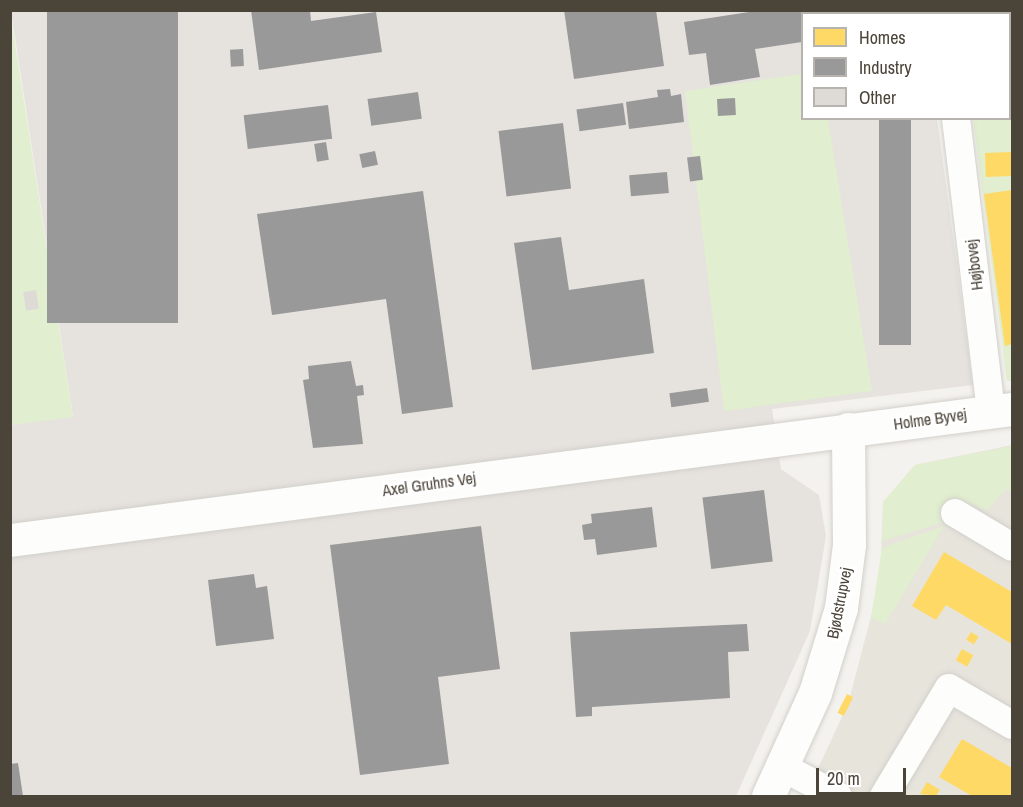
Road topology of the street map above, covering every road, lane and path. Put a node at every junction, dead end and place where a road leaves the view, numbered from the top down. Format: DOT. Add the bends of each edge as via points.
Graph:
graph roads {
  1 [pos="956,120"];
  2 [pos="1002,410"];
  3 [pos="848,429"];
  4 [pos="955,513"];
  5 [pos="10,540"];
  6 [pos="1012,547"];
  7 [pos="1012,725"];
  8 [pos="782,766"];
  9 [pos="768,796"];
  10 [pos="838,796"];
  11 [pos="884,796"];
  1 -- 2 [label="street, Højbovej"];
  2 -- 3 [label="street, Holme Byvej"];
  3 -- 5 [label="street, Axel Gruhns Vej"];
  3 -- 8 [label="street, Bjødstrupvej" via="849,545 841,608 815,693"];
  4 -- 6 [label="street"];
  7 -- 11 [label="street" via="949,688"];
  8 -- 9 [label="street, Bjødstrupvej"];
  8 -- 10 [label="street"];
}
